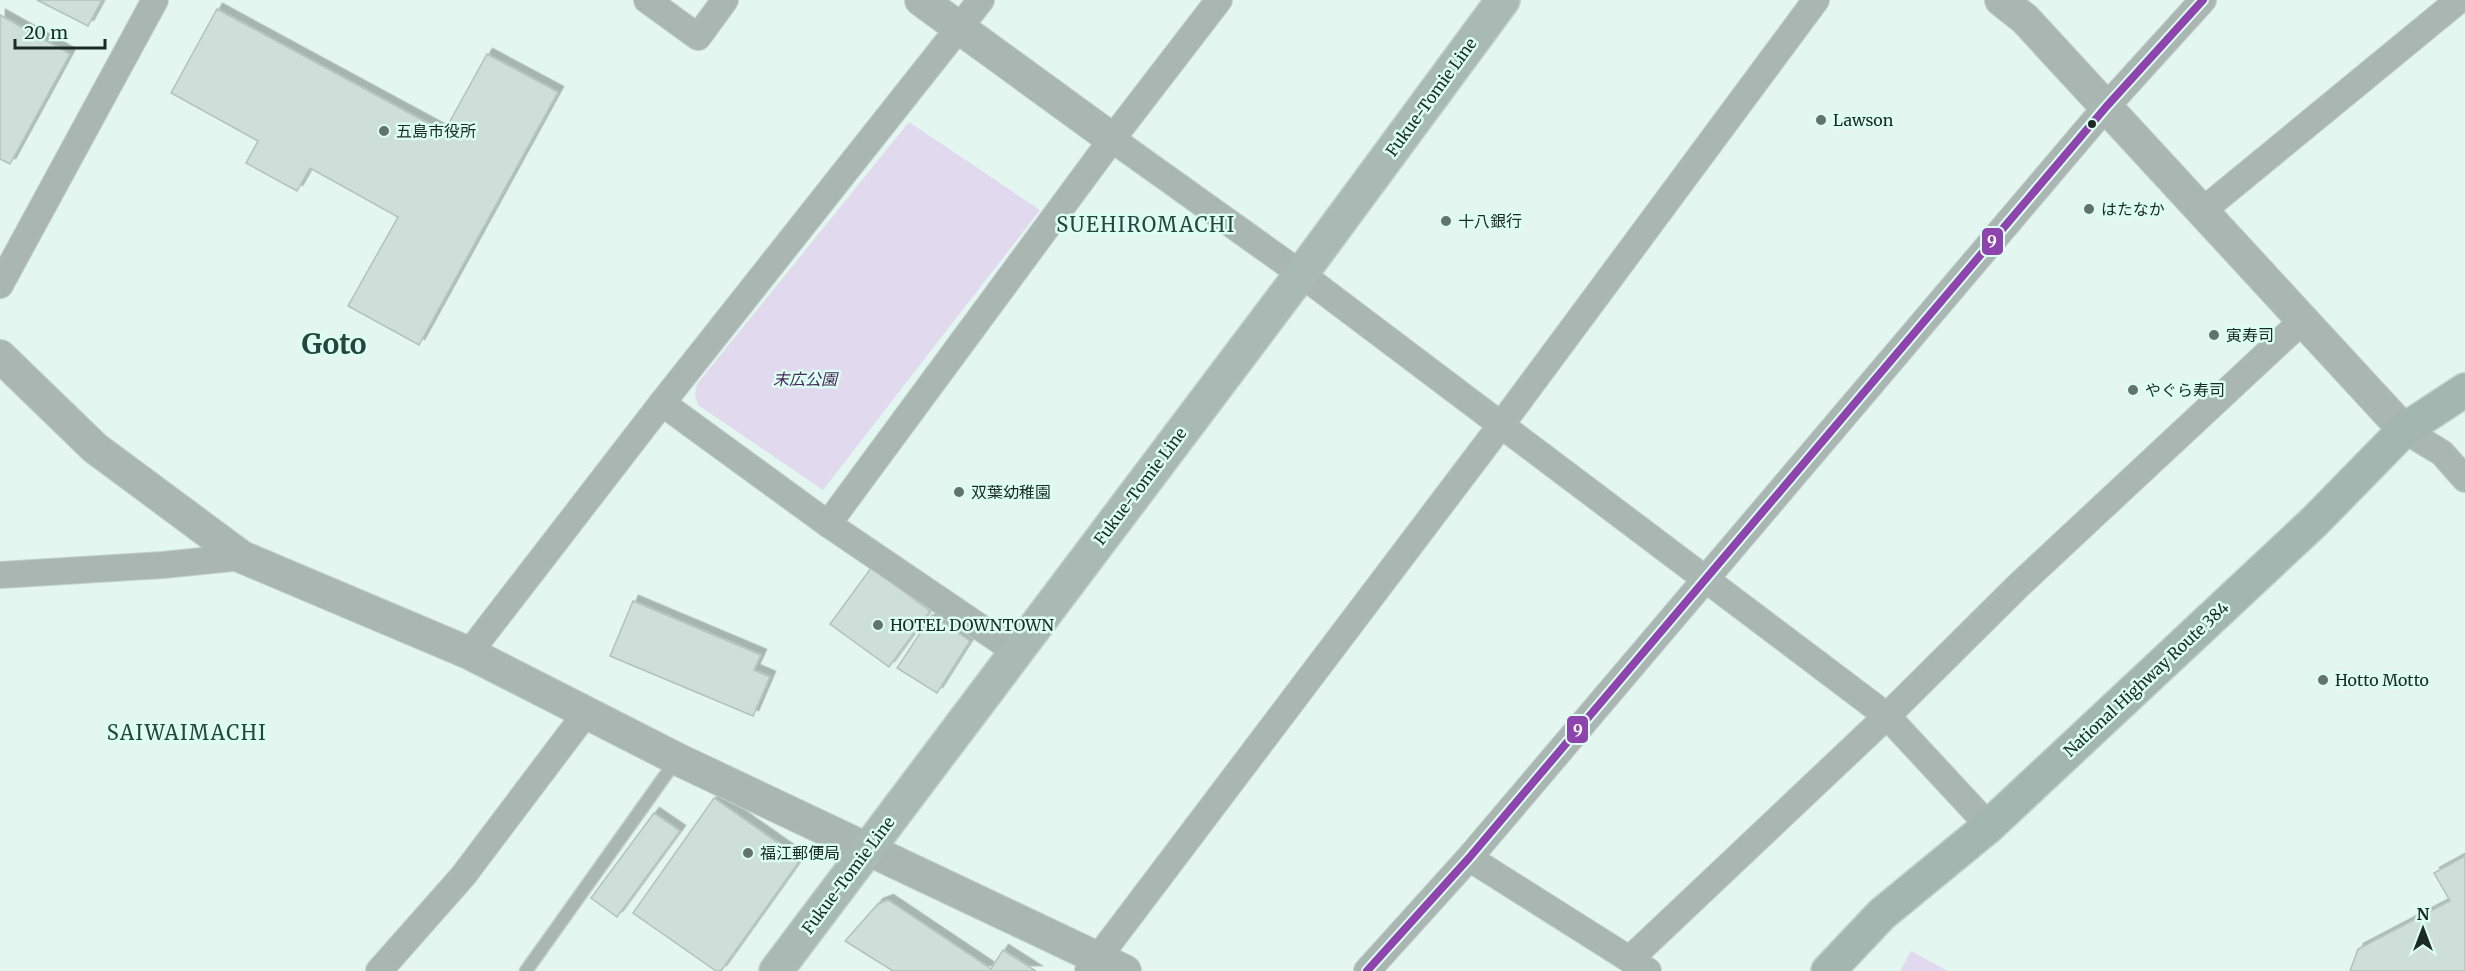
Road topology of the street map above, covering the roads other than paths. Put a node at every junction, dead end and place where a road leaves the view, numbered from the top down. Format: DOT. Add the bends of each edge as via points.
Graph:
graph roads {
  1 [pos="155,0"];
  2 [pos="646,0"];
  3 [pos="725,0"];
  4 [pos="921,0"];
  5 [pos="981,0"];
  6 [pos="1219,0"];
  7 [pos="1503,0"];
  8 [pos="1816,0"];
  9 [pos="2001,0"];
  10 [pos="2203,0"];
  11 [pos="2459,0"];
  12 [pos="960,28"];
  13 [pos="2106,107"];
  14 [pos="1112,139"];
  15 [pos="2201,212"];
  16 [pos="1301,274"];
  17 [pos="0,285"];
  18 [pos="2301,322"];
  19 [pos="0,356"];
  20 [pos="2465,390"];
  21 [pos="662,402"];
  22 [pos="1501,425"];
  23 [pos="2404,430"];
  24 [pos="2465,479"];
  25 [pos="828,524"];
  26 [pos="242,557"];
  27 [pos="0,574"];
  28 [pos="1704,579"];
  29 [pos="1015,651"];
  30 [pos="469,653"];
  31 [pos="586,713"];
  32 [pos="1887,716"];
  33 [pos="677,759"];
  34 [pos="1989,826"];
  35 [pos="868,848"];
  36 [pos="1468,858"];
  37 [pos="1639,965"];
  38 [pos="1104,966"];
  39 [pos="379,971"];
  40 [pos="526,971"];
  41 [pos="776,971"];
  42 [pos="1368,971"];
  43 [pos="1828,971"];
  1 -- 17 [label="street"];
  2 -- 3 [label="street" via="698,37"];
  4 -- 12 [label="street"];
  5 -- 12 [label="street"];
  6 -- 14 [label="street"];
  7 -- 16 [label="main road, Fukue-Tomie Line"];
  8 -- 22 [label="street"];
  9 -- 13 [label="street" via="2025,19"];
  10 -- 13 [label="street"];
  11 -- 15 [label="street"];
  12 -- 14 [label="street"];
  12 -- 21 [label="street"];
  13 -- 15 [label="street"];
  13 -- 28 [label="street"];
  14 -- 16 [label="street"];
  14 -- 25 [label="street"];
  15 -- 18 [label="street"];
  16 -- 22 [label="street"];
  16 -- 29 [label="main road, Fukue-Tomie Line"];
  18 -- 23 [label="street"];
  18 -- 32 [label="street" via="2019,585"];
  19 -- 26 [label="street" via="95,448"];
  20 -- 23 [label="highway, National Highway Route 384"];
  21 -- 25 [label="street"];
  21 -- 30 [label="street"];
  22 -- 28 [label="street"];
  22 -- 38 [label="street"];
  23 -- 24 [label="street" via="2442,453"];
  23 -- 34 [label="highway, National Highway Route 384" via="2314,522"];
  25 -- 29 [label="street"];
  26 -- 27 [label="street"];
  26 -- 30 [label="street"];
  28 -- 32 [label="street"];
  28 -- 36 [label="street"];
  29 -- 35 [label="main road, Fukue-Tomie Line"];
  30 -- 31 [label="street"];
  31 -- 33 [label="street"];
  31 -- 39 [label="street" via="463,876"];
  32 -- 34 [label="street"];
  32 -- 37 [label="street"];
  33 -- 35 [label="street"];
  33 -- 40 [label="lane"];
  34 -- 43 [label="highway, National Highway Route 384" via="1882,914"];
  35 -- 38 [label="street"];
  35 -- 41 [label="main road, Fukue-Tomie Line"];
  36 -- 37 [label="street"];
  36 -- 42 [label="street"];
}
